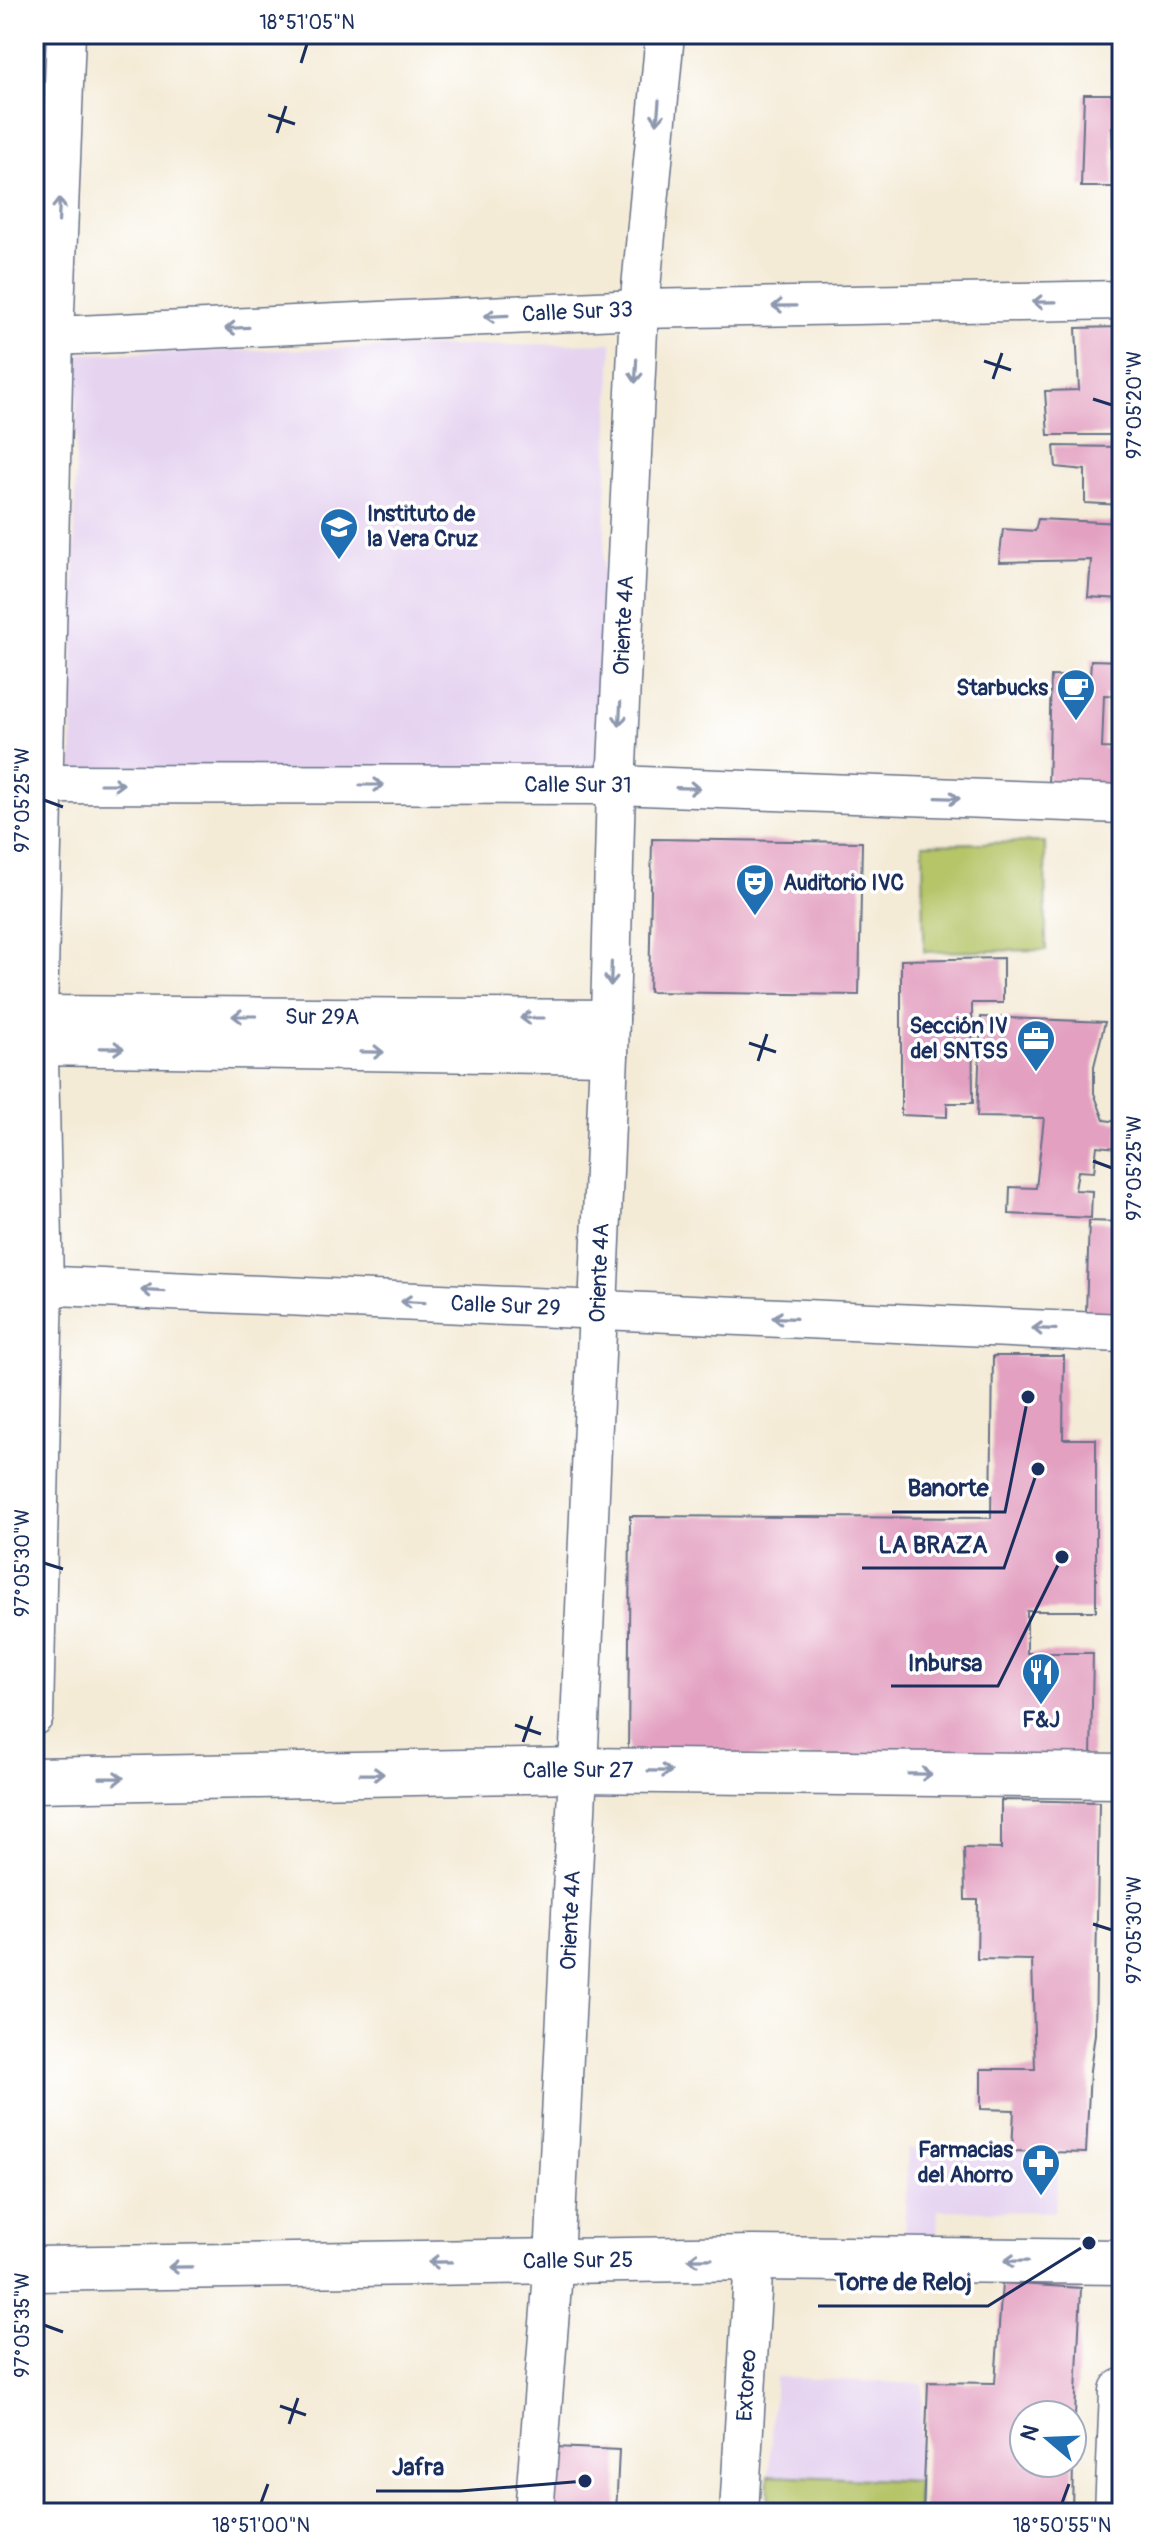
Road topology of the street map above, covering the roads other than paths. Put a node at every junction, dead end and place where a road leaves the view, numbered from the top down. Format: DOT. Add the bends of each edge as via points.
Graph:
graph roads {
  1 [pos="66,34"];
  2 [pos="665,34"];
  3 [pos="1122,300"];
  4 [pos="639,309"];
  5 [pos="44,337"];
  6 [pos="38,784"];
  7 [pos="616,785"];
  8 [pos="1122,804"];
  9 [pos="36,1030"];
  10 [pos="609,1037"];
  11 [pos="39,1285"];
  12 [pos="598,1311"];
  13 [pos="1122,1333"];
  14 [pos="34,1716"];
  15 [pos="578,1770"];
  16 [pos="1122,1776"];
  17 [pos="34,1780"];
  18 [pos="754,2258"];
  19 [pos="554,2260"];
  20 [pos="1122,2262"];
  21 [pos="34,2269"];
  22 [pos="1122,2391"];
  23 [pos="534,2513"];
  24 [pos="739,2513"];
  25 [pos="1117,2513"];
  5 -- 1 [label="street, one-way"];
  2 -- 4 [label="street, Oriente 4A, one-way"];
  3 -- 4 [label="street, Calle Sur 33, one-way"];
  4 -- 5 [label="street, Calle Sur 33, one-way"];
  4 -- 7 [label="street, Oriente 4A, one-way"];
  5 -- 6 [label="street"];
  6 -- 7 [label="street, Calle Sur 31, one-way"];
  6 -- 9 [label="street"];
  7 -- 8 [label="street, Calle Sur 31, one-way"];
  7 -- 10 [label="street, Oriente 4A, one-way"];
  9 -- 10 [label="street, Sur 29A"];
  9 -- 11 [label="street"];
  10 -- 12 [label="street, Oriente 4A"];
  12 -- 11 [label="street, Calle Sur 29, one-way"];
  11 -- 14 [label="street"];
  13 -- 12 [label="street, Calle Sur 29, one-way"];
  12 -- 15 [label="street, Oriente 4A"];
  15 -- 16 [label="street, Calle Sur 27, one-way"];
  17 -- 15 [label="street, Calle Sur 27, one-way"];
  15 -- 19 [label="street, Oriente 4A"];
  18 -- 19 [label="street, Calle Sur 25, one-way"];
  20 -- 18 [label="street, Calle Sur 25, one-way"];
  18 -- 24 [label="street, Extoreo"];
  19 -- 21 [label="street, Calle Sur 25, one-way"];
  19 -- 23 [label="street, Oriente 4A"];
  22 -- 25 [label="street"];
}
